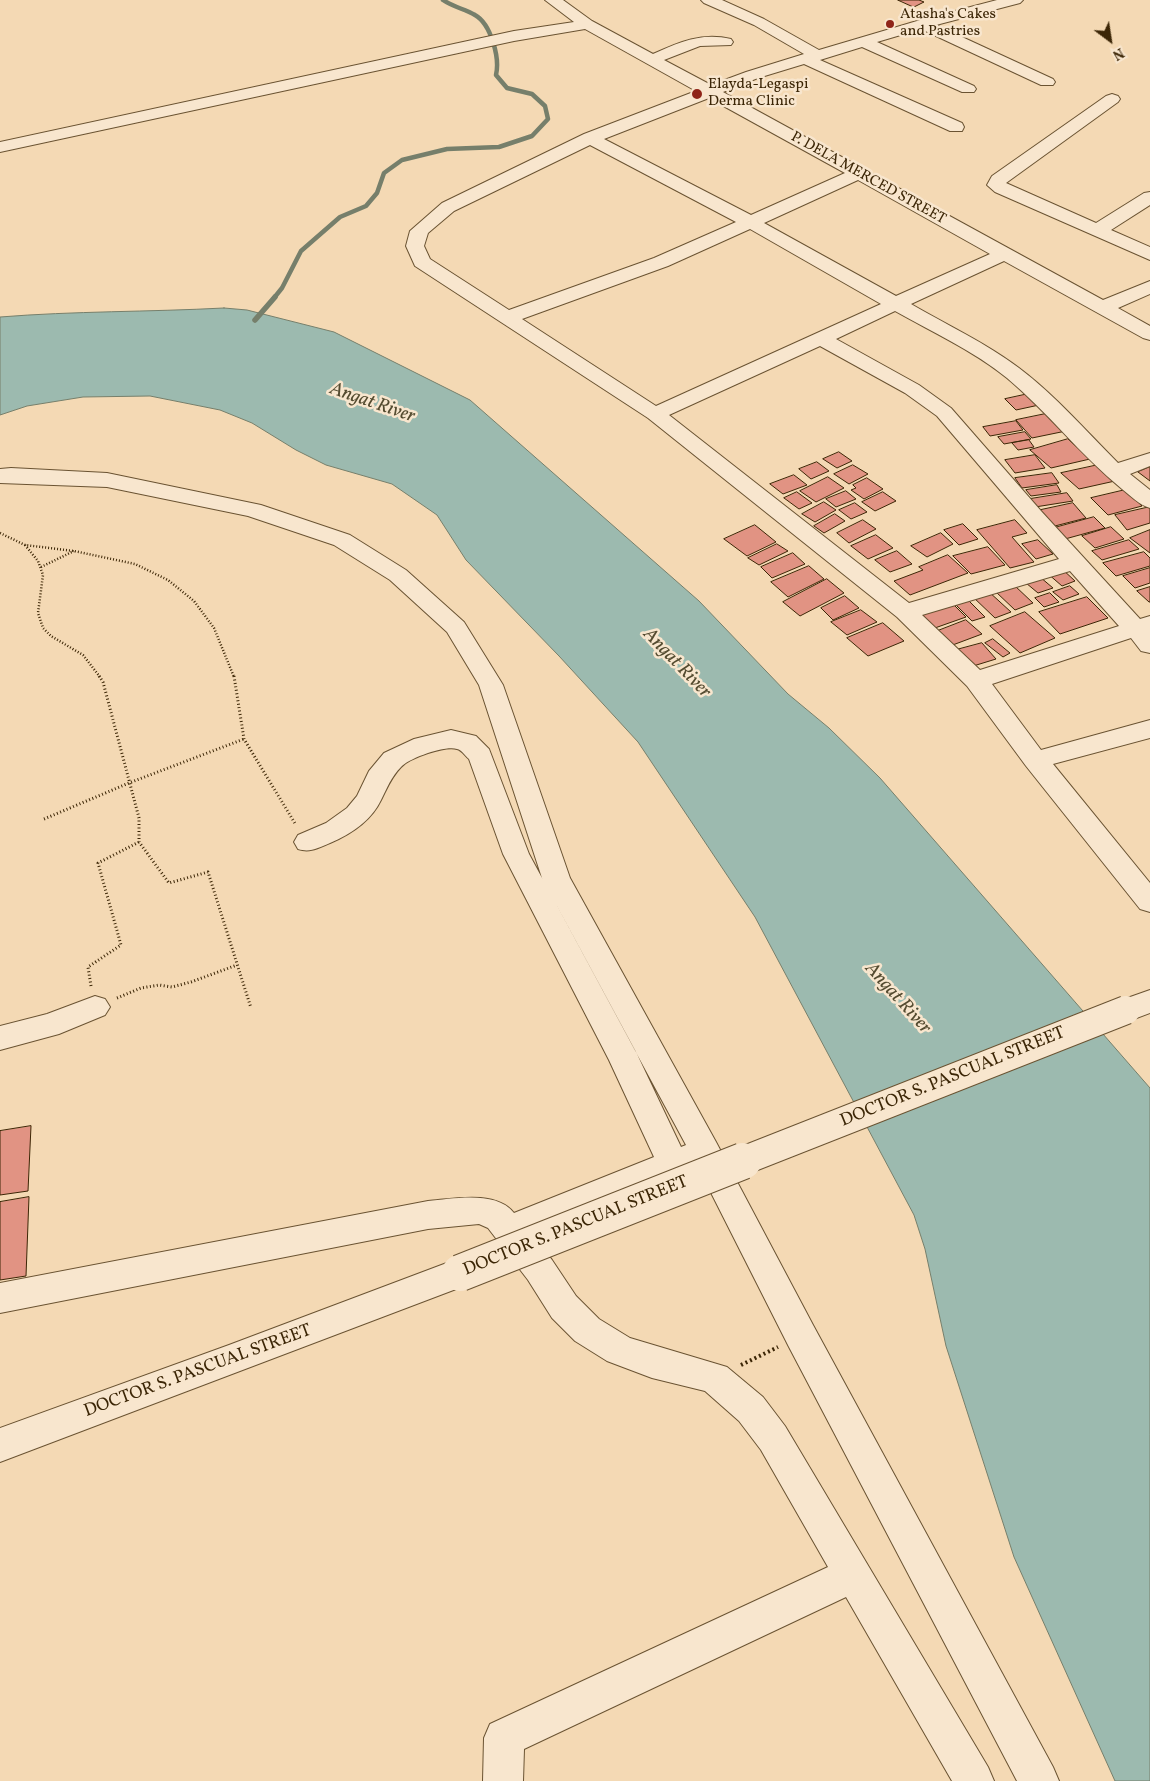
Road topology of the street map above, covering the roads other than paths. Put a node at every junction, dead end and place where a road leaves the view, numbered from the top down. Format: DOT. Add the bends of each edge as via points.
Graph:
graph roads {
  1 [pos="553,0"];
  2 [pos="709,0"];
  3 [pos="1015,0"];
  4 [pos="586,24"];
  5 [pos="922,24"];
  6 [pos="725,42"];
  7 [pos="863,42"];
  8 [pos="811,57"];
  9 [pos="651,60"];
  10 [pos="1047,82"];
  11 [pos="968,89"];
  12 [pos="706,91"];
  13 [pos="1112,99"];
  14 [pos="956,127"];
  15 [pos="590,138"];
  16 [pos="0,147"];
  17 [pos="858,174"];
  18 [pos="1150,196"];
  19 [pos="750,222"];
  20 [pos="1097,231"];
  21 [pos="1005,254"];
  22 [pos="1150,254"];
  23 [pos="1150,286"];
  24 [pos="896,305"];
  25 [pos="1102,308"];
  26 [pos="509,317"];
  27 [pos="1150,334"];
  28 [pos="822,338"];
  29 [pos="655,414"];
  30 [pos="1150,459"];
  31 [pos="1114,472"];
  32 [pos="0,476"];
  33 [pos="1150,501"];
  34 [pos="1074,562"];
  35 [pos="905,612"];
  36 [pos="1146,633"];
  37 [pos="976,680"];
  38 [pos="1150,728"];
  39 [pos="1035,760"];
  40 [pos="307,842"];
  41 [pos="1150,902"];
  42 [pos="1138,1005"];
  43 [pos="95,1007"];
  44 [pos="0,1038"];
  45 [pos="705,1151"];
  46 [pos="673,1164"];
  47 [pos="509,1229"];
  48 [pos="0,1298"];
  49 [pos="0,1445"];
  50 [pos="854,1574"];
  51 [pos="503,1781"];
  52 [pos="974,1781"];
  53 [pos="1039,1781"];
  1 -- 4 [label="street, P. DELA MERCED STREET"];
  2 -- 8 [label="street" via="759,22"];
  3 -- 5 [label="street"];
  4 -- 9 [label="street, P. DELA MERCED STREET"];
  4 -- 16 [label="street" via="514,36"];
  5 -- 7 [label="street"];
  5 -- 10 [label="street"];
  6 -- 9 [label="street" via="716,38 704,40"];
  7 -- 8 [label="street"];
  7 -- 11 [label="street"];
  8 -- 12 [label="street"];
  8 -- 14 [label="street"];
  9 -- 12 [label="street, P. DELA MERCED STREET"];
  12 -- 15 [label="street"];
  12 -- 17 [label="street, P. DELA MERCED STREET"];
  13 -- 20 [label="street" via="998,180 996,185"];
  15 -- 19 [label="street"];
  15 -- 26 [label="street" via="448,207 419,231 415,246 422,262"];
  17 -- 19 [label="street"];
  17 -- 21 [label="street, P. DELA MERCED STREET"];
  18 -- 20 [label="street"];
  19 -- 24 [label="street"];
  19 -- 26 [label="street" via="660,262"];
  20 -- 22 [label="street"];
  21 -- 24 [label="street"];
  21 -- 25 [label="street, P. DELA MERCED STREET"];
  23 -- 25 [label="street"];
  24 -- 28 [label="street"];
  24 -- 31 [label="street" via="1012,372"];
  25 -- 27 [label="street, P. DELA MERCED STREET"];
  26 -- 29 [label="street"];
  28 -- 29 [label="street"];
  28 -- 34 [label="street" via="912,389 944,412"];
  29 -- 35 [label="street"];
  30 -- 31 [label="street"];
  31 -- 33 [label="street"];
  32 -- 45 [label="street" via="107,480 253,510 342,540 398,575 456,627 491,685 556,878"];
  34 -- 35 [label="street"];
  34 -- 36 [label="street"];
  35 -- 37 [label="street"];
  36 -- 37 [label="street"];
  37 -- 39 [label="street"];
  38 -- 39 [label="street"];
  39 -- 41 [label="street"];
  40 -- 46 [label="street" via="335,830 356,815 368,800 378,777 393,759 423,745 450,739 467,742 480,755 516,854 624,1059"];
  42 -- 49 [label="street, DOCTOR S. PASCUAL STREET, bridge" via="460,1273"];
  43 -- 44 [label="street" via="67,1020"];
  45 -- 46 [label="street"];
  45 -- 53 [label="street"];
  46 -- 47 [label="street"];
  47 -- 48 [label="street" via="499,1218 480,1210 428,1215"];
  47 -- 50 [label="street" via="564,1307 586,1330 619,1350 643,1359 716,1378 751,1409 773,1438"];
  50 -- 51 [label="street" via="504,1738"];
  50 -- 52 [label="street"];
}
